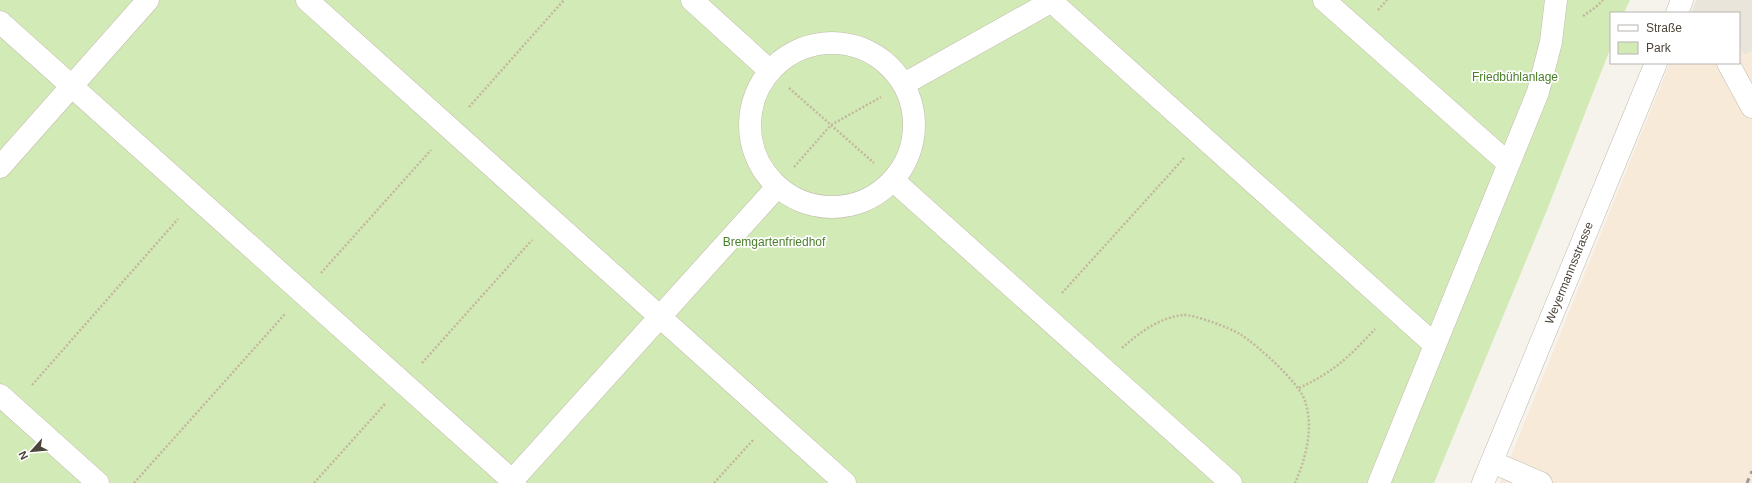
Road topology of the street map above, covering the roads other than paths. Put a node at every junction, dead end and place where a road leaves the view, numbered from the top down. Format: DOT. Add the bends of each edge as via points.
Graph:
graph roads {
  1 [pos="148,0"];
  2 [pos="307,0"];
  3 [pos="692,0"];
  4 [pos="1052,0"];
  5 [pos="1324,0"];
  6 [pos="1556,0"];
  7 [pos="1682,0"];
  8 [pos="1677,12"];
  9 [pos="0,22"];
  10 [pos="1656,64"];
  11 [pos="1729,64"];
  12 [pos="769,70"];
  13 [pos="904,84"];
  14 [pos="72,86"];
  15 [pos="1752,107"];
  16 [pos="1508,164"];
  17 [pos="0,167"];
  18 [pos="894,181"];
  19 [pos="777,187"];
  20 [pos="660,317"];
  21 [pos="1435,345"];
  22 [pos="6,401"];
  23 [pos="1492,462"];
  24 [pos="513,482"];
  25 [pos="98,483"];
  26 [pos="846,483"];
  27 [pos="1231,483"];
  28 [pos="1379,483"];
  29 [pos="1483,483"];
  30 [pos="1541,483"];
  1 -- 14 [label="street"];
  2 -- 20 [label="street"];
  3 -- 12 [label="street"];
  4 -- 13 [label="street"];
  4 -- 21 [label="street"];
  5 -- 16 [label="street"];
  6 -- 16 [label="street" via="1544,72"];
  7 -- 8 [label="street"];
  9 -- 14 [label="street"];
  10 -- 23 [label="street, Weyermannsstrasse"];
  11 -- 15 [label="street"];
  12 -- 13 [label="street" via="792,54 812,46 833,43 853,46 873,54 895,72"];
  12 -- 19 [label="street" via="753,99 749,121 750,135 759,163"];
  13 -- 18 [label="street" via="912,116 912,140 907,160"];
  14 -- 17 [label="street"];
  14 -- 24 [label="street"];
  16 -- 21 [label="street"];
  18 -- 19 [label="street" via="865,200 843,206 811,205"];
  18 -- 27 [label="street"];
  19 -- 20 [label="street"];
  20 -- 24 [label="street"];
  20 -- 26 [label="street"];
  21 -- 28 [label="street"];
  22 -- 25 [label="street"];
  23 -- 29 [label="street, Weyermannsstrasse"];
  23 -- 30 [label="street"];
}
